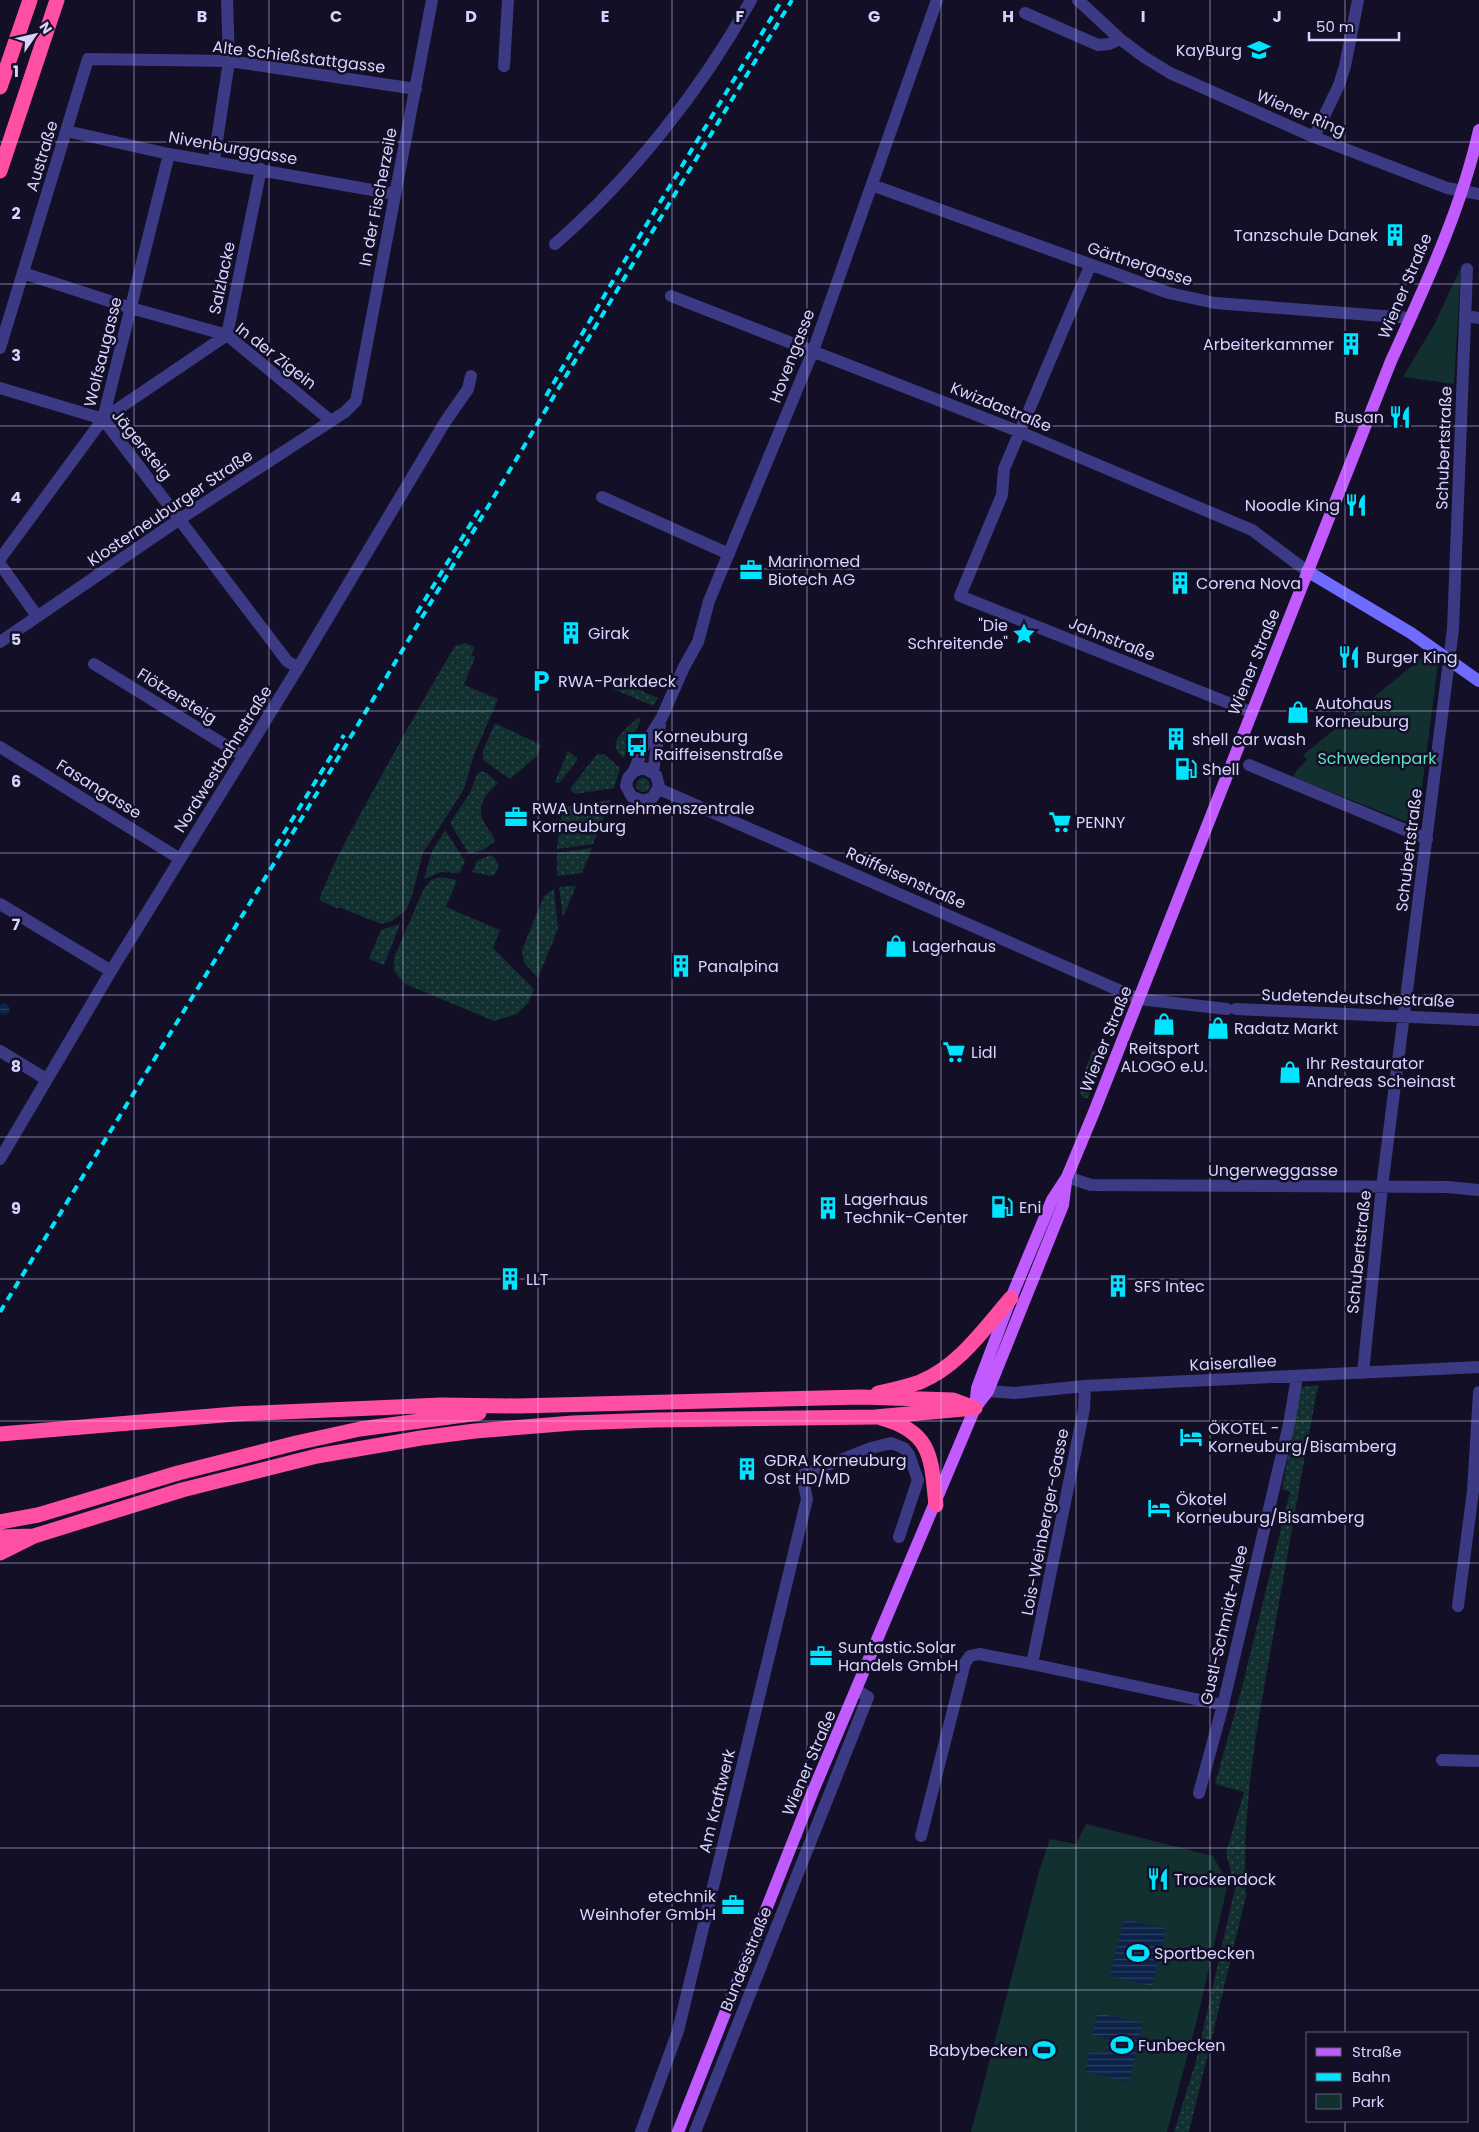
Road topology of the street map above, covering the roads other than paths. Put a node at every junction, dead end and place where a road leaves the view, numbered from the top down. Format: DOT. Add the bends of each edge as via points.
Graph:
graph roads {
  1 [pos="227,0"];
  2 [pos="432,0"];
  3 [pos="508,0"];
  4 [pos="750,0"];
  5 [pos="936,0"];
  6 [pos="1078,0"];
  7 [pos="1358,0"];
  8 [pos="28,4"];
  9 [pos="55,6"];
  10 [pos="1025,13"];
  11 [pos="1120,39"];
  12 [pos="88,59"];
  13 [pos="229,61"];
  14 [pos="504,66"];
  15 [pos="0,87"];
  16 [pos="416,89"];
  17 [pos="1479,130"];
  18 [pos="66,131"];
  19 [pos="1314,137"];
  20 [pos="169,154"];
  21 [pos="214,160"];
  22 [pos="261,169"];
  23 [pos="0,171"];
  24 [pos="872,185"];
  25 [pos="1462,192"];
  26 [pos="395,194"];
  27 [pos="1479,194"];
  28 [pos="555,244"];
  29 [pos="1090,266"];
  30 [pos="1467,269"];
  31 [pos="23,273"];
  32 [pos="671,296"];
  33 [pos="131,308"];
  34 [pos="1465,316"];
  35 [pos="1410,318"];
  36 [pos="1479,318"];
  37 [pos="227,335"];
  38 [pos="0,348"];
  39 [pos="813,351"];
  40 [pos="471,376"];
  41 [pos="0,388"];
  42 [pos="356,401"];
  43 [pos="103,419"];
  44 [pos="331,421"];
  45 [pos="1020,432"];
  46 [pos="602,497"];
  47 [pos="180,519"];
  48 [pos="729,554"];
  49 [pos="0,559"];
  50 [pos="0,564"];
  51 [pos="1308,571"];
  52 [pos="37,616"];
  53 [pos="0,642"];
  54 [pos="1449,659"];
  55 [pos="94,664"];
  56 [pos="298,668"];
  57 [pos="1479,681"];
  58 [pos="1251,712"];
  59 [pos="662,717"];
  60 [pos="0,747"];
  61 [pos="243,756"];
  62 [pos="1249,765"];
  63 [pos="634,771"];
  64 [pos="653,772"];
  65 [pos="658,789"];
  66 [pos="1427,839"];
  67 [pos="180,859"];
  68 [pos="0,904"];
  69 [pos="111,970"];
  70 [pos="1139,998"];
  71 [pos="1404,1016"];
  72 [pos="1479,1020"];
  73 [pos="0,1051"];
  74 [pos="46,1080"];
  75 [pos="0,1159"];
  76 [pos="1067,1177"];
  77 [pos="1382,1187"];
  78 [pos="1479,1190"];
  79 [pos="1011,1298"];
  80 [pos="1479,1367"];
  81 [pos="1362,1373"];
  82 [pos="1297,1377"];
  83 [pos="1084,1386"];
  84 [pos="994,1392"];
  85 [pos="1479,1392"];
  86 [pos="861,1397"];
  87 [pos="518,1406"];
  88 [pos="975,1408"];
  89 [pos="875,1416"];
  90 [pos="0,1434"];
  91 [pos="936,1505"];
  92 [pos="0,1522"];
  93 [pos="34,1536"];
  94 [pos="899,1536"];
  95 [pos="0,1537"];
  96 [pos="0,1552"];
  97 [pos="1458,1606"];
  98 [pos="1032,1664"];
  99 [pos="858,1690"];
  100 [pos="1223,1705"];
  101 [pos="1442,1760"];
  102 [pos="1479,1762"];
  103 [pos="813,1791"];
  104 [pos="1199,1793"];
  105 [pos="827,1797"];
  106 [pos="921,1836"];
  107 [pos="641,2132"];
  108 [pos="678,2132"];
  109 [pos="695,2132"];
  1 -- 13 [label="street"];
  2 -- 16 [label="street, In der Fischerzeile"];
  3 -- 14 [label="street"];
  4 -- 28 [label="street" via="709,67 652,142 610,192"];
  5 -- 24 [label="street, Hovengasse"];
  6 -- 11 [label="street, Wiener Ring"];
  7 -- 19 [label="street" via="1339,85"];
  8 -- 15 [label="highway"];
  9 -- 23 [label="highway"];
  10 -- 11 [label="street" via="1098,45"];
  11 -- 19 [label="street, Wiener Ring" via="1170,73"];
  12 -- 13 [label="street, Alte Schießstattgasse"];
  12 -- 18 [label="street, Austraße"];
  13 -- 16 [label="street, Alte Schießstattgasse"];
  13 -- 21 [label="street"];
  16 -- 26 [label="street, In der Fischerzeile"];
  17 -- 25 [label="main road, Wiener Straße"];
  18 -- 20 [label="street, Nivenburggasse"];
  18 -- 31 [label="street, Austraße"];
  19 -- 25 [label="street, Wiener Ring"];
  20 -- 21 [label="street, Nivenburggasse"];
  20 -- 33 [label="street, Wolfsaugasse"];
  21 -- 22 [label="street, Nivenburggasse"];
  22 -- 26 [label="street, Nivenburggasse"];
  22 -- 37 [label="street, Salzlacke"];
  24 -- 29 [label="street, Gärtnergasse"];
  24 -- 39 [label="street, Hovengasse"];
  25 -- 27 [label="street, Wiener Ring"];
  25 -- 35 [label="main road, Wiener Straße"];
  26 -- 42 [label="street, In der Fischerzeile"];
  29 -- 35 [label="street, Gärtnergasse" via="1199,301"];
  29 -- 45 [label="street"];
  30 -- 34 [label="street, Schubertstraße"];
  31 -- 33 [label="street, In der Zigein"];
  31 -- 38 [label="street, Austraße"];
  32 -- 39 [label="street, Kwizdastraße"];
  33 -- 37 [label="street, In der Zigein"];
  33 -- 43 [label="street, Wolfsaugasse"];
  34 -- 36 [label="street"];
  34 -- 54 [label="street, Schubertstraße" via="1453,629"];
  35 -- 51 [label="main road, Wiener Straße"];
  37 -- 43 [label="street, Salzlacke"];
  37 -- 44 [label="street, In der Zigein"];
  39 -- 45 [label="street, Kwizdastraße"];
  39 -- 48 [label="street, Hovengasse"];
  40 -- 56 [label="street, Nordwestbahnstraße" via="468,389"];
  41 -- 43 [label="street, Jägersteig"];
  42 -- 44 [label="street, Klosterneuburger Straße"];
  43 -- 47 [label="street, Jägersteig"];
  43 -- 49 [label="street, Wolfsaugasse"];
  44 -- 47 [label="street, Klosterneuburger Straße"];
  45 -- 51 [label="street, Kwizdastraße" via="1252,530"];
  45 -- 58 [label="street, Jahnstraße" via="1004,469 1002,495 960,596"];
  46 -- 48 [label="street"];
  47 -- 52 [label="street, Klosterneuburger Straße"];
  47 -- 56 [label="street, Jägersteig" via="287,661"];
  48 -- 59 [label="street, Hovengasse" via="709,601 698,642"];
  50 -- 52 [label="street"];
  51 -- 54 [label="main road"];
  51 -- 58 [label="main road, Wiener Straße"];
  52 -- 53 [label="street, Klosterneuburger Straße"];
  54 -- 57 [label="main road"];
  54 -- 66 [label="street, Schubertstraße"];
  55 -- 61 [label="street, Flötzersteig"];
  56 -- 61 [label="street, Nordwestbahnstraße"];
  58 -- 70 [label="main road, Wiener Straße"];
  59 -- 63 [label="street, Hovengasse" via="643,748"];
  59 -- 64 [label="street, Hovengasse"];
  60 -- 67 [label="street, Fasangasse"];
  61 -- 67 [label="street, Nordwestbahnstraße"];
  62 -- 66 [label="street"];
  63 -- 64 [label="street" via="644,768"];
  63 -- 65 [label="street, Hovengasse" via="626,782 632,797 647,801 656,795"];
  64 -- 65 [label="street" via="658,779"];
  65 -- 70 [label="street, Raiffeisenstraße"];
  66 -- 71 [label="street, Schubertstraße"];
  67 -- 69 [label="street, Nordwestbahnstraße"];
  68 -- 69 [label="street"];
  69 -- 74 [label="street, Nordwestbahnstraße"];
  70 -- 71 [label="street, Sudetendeutschestraße" via="1232,1009"];
  70 -- 76 [label="main road, Wiener Straße"];
  71 -- 72 [label="street, Sudetendeutschestraße"];
  71 -- 77 [label="street, Schubertstraße"];
  73 -- 74 [label="street"];
  74 -- 75 [label="street, Nordwestbahnstraße"];
  76 -- 77 [label="street, Ungerweggasse" via="1091,1185"];
  76 -- 79 [label="main road, Wiener Straße" via="1052,1200"];
  76 -- 84 [label="main road, Wiener Straße" via="1063,1205"];
  77 -- 78 [label="street, Ungerweggasse"];
  77 -- 81 [label="street, Schubertstraße"];
  79 -- 86 [label="highway" via="968,1348 936,1374 899,1389"];
  79 -- 88 [label="main road, Wiener Straße" via="977,1388"];
  80 -- 81 [label="street, Kaiserallee"];
  81 -- 82 [label="street, Kaiserallee"];
  82 -- 83 [label="street, Kaiserallee"];
  82 -- 100 [label="street, Gustl-Schmidt-Allee" via="1289,1424"];
  83 -- 84 [label="street, Kaiserallee"];
  83 -- 98 [label="street, Lois-Weinberger-Gasse" via="1084,1409"];
  84 -- 88 [label="main road, Wiener Straße"];
  85 -- 97 [label="street" via="1473,1491"];
  86 -- 87 [label="highway"];
  86 -- 88 [label="highway" via="953,1400"];
  87 -- 90 [label="highway" via="370,1408 131,1422"];
  87 -- 92 [label="highway" via="360,1429 233,1459 38,1515"];
  88 -- 89 [label="highway"];
  88 -- 91 [label="main road, Wiener Straße"];
  89 -- 91 [label="highway" via="911,1430 926,1445 932,1464"];
  89 -- 93 [label="highway" via="574,1423 475,1431 317,1456 182,1490"];
  91 -- 99 [label="main road, Wiener Straße"];
  93 -- 95 [label="highway"];
  93 -- 96 [label="highway"];
  94 -- 107 [label="street, Am Kraftwerk" via="918,1480 904,1448 891,1443 871,1448 802,1474 807,1499 708,1909 678,2030"];
  98 -- 100 [label="street"];
  98 -- 106 [label="street" via="979,1654 970,1656 965,1663"];
  99 -- 103 [label="main road, Wiener Straße"];
  99 -- 105 [label="street, Bundesstraße" via="868,1697"];
  100 -- 104 [label="street, Gustl-Schmidt-Allee"];
  101 -- 102 [label="street"];
  103 -- 105 [label="street"];
  103 -- 108 [label="main road, Wiener Straße"];
  105 -- 109 [label="street, Bundesstraße"];
}
